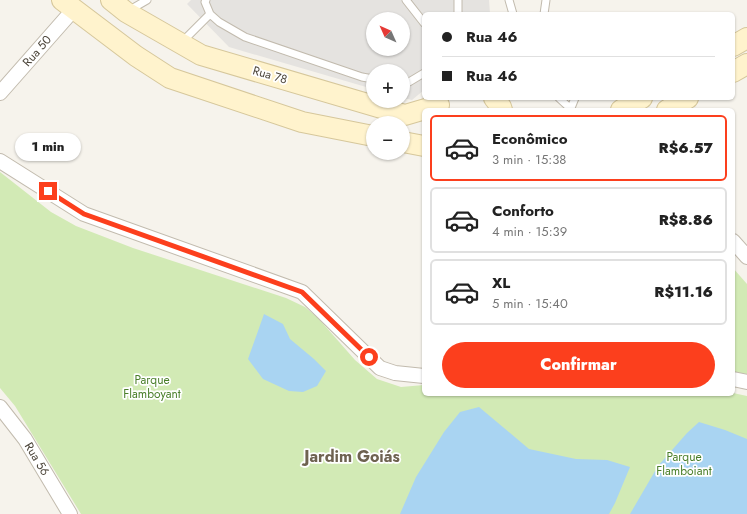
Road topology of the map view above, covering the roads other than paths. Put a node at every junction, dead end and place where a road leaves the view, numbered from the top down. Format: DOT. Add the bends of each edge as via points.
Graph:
graph roads {
  1 [pos="147,0"];
  2 [pos="206,0"];
  3 [pos="406,0"];
  4 [pos="458,0"];
  5 [pos="509,0"];
  6 [pos="546,0"];
  7 [pos="68,5"];
  8 [pos="119,6"];
  9 [pos="458,12"];
  10 [pos="512,12"];
  11 [pos="544,12"];
  12 [pos="210,14"];
  13 [pos="422,21"];
  14 [pos="747,38"];
  15 [pos="181,43"];
  16 [pos="735,45"];
  17 [pos="747,64"];
  18 [pos="735,71"];
  19 [pos="422,74"];
  20 [pos="366,78"];
  21 [pos="410,82"];
  22 [pos="0,93"];
  23 [pos="561,100"];
  24 [pos="638,100"];
  25 [pos="684,100"];
  26 [pos="441,104"];
  27 [pos="428,108"];
  28 [pos="571,108"];
  29 [pos="624,108"];
  30 [pos="670,108"];
  31 [pos="422,110"];
  32 [pos="366,135"];
  33 [pos="410,143"];
  34 [pos="422,146"];
  35 [pos="0,161"];
  36 [pos="735,243"];
  37 [pos="747,257"];
  38 [pos="422,376"];
  39 [pos="735,379"];
  40 [pos="747,382"];
  41 [pos="0,407"];
  42 [pos="70,514"];
  1 -- 8 [label="lane"];
  2 -- 12 [label="lane"];
  3 -- 13 [label="lane"];
  4 -- 9 [label="lane"];
  5 -- 10 [label="lane"];
  6 -- 11 [label="lane"];
  7 -- 22 [label="street, Rua 50"];
  7 -- 32 [label="main road" via="170,78 302,122"];
  8 -- 15 [label="main road, Rua 78"];
  12 -- 15 [label="lane"];
  12 -- 20 [label="lane" via="245,37"];
  14 -- 16 [label="main road"];
  15 -- 31 [label="main road, Rua 78" via="201,55 405,115"];
  17 -- 18 [label="main road"];
  19 -- 21 [label="lane"];
  23 -- 28 [label="lane"];
  24 -- 29 [label="main road"];
  25 -- 30 [label="main road"];
  26 -- 27 [label="main road, Rua 78"];
  33 -- 34 [label="main road"];
  35 -- 38 [label="street" via="84,214 302,292 380,368 395,374"];
  36 -- 37 [label="street"];
  39 -- 40 [label="street"];
  41 -- 42 [label="street, Rua 56" via="25,439"];
}
